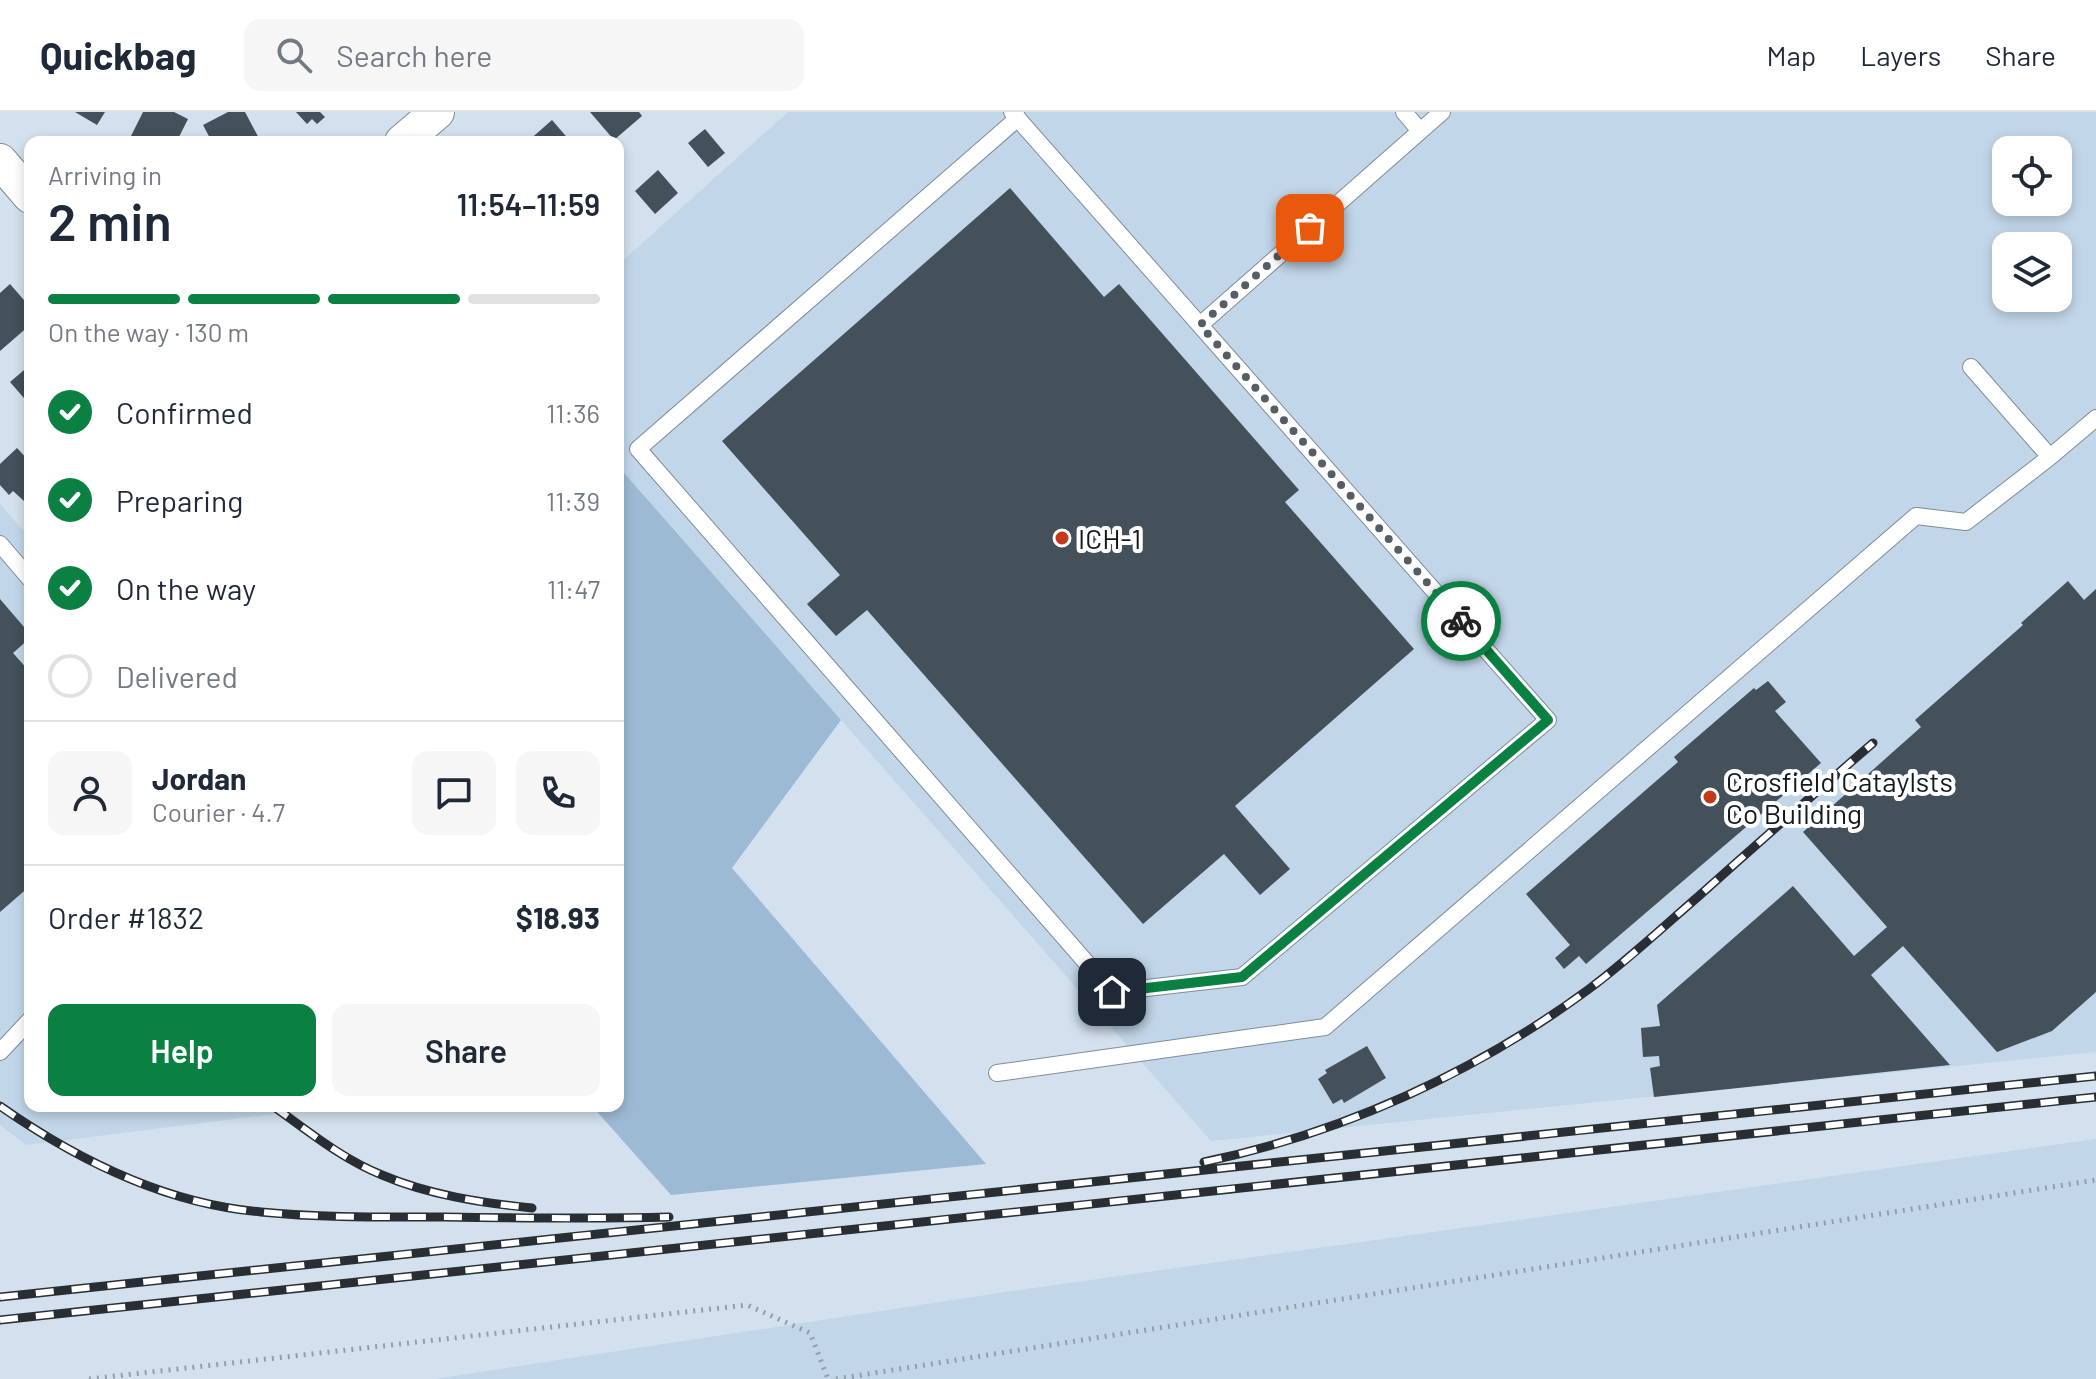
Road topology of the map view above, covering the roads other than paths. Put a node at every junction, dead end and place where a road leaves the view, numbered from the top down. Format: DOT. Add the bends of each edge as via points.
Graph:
graph roads {
  1 [pos="437,112"];
  2 [pos="1404,112"];
  3 [pos="1442,112"];
  4 [pos="1015,115"];
  5 [pos="1420,131"];
  6 [pos="409,136"];
  7 [pos="0,161"];
  8 [pos="24,189"];
  9 [pos="1200,325"];
  10 [pos="1971,367"];
  11 [pos="2096,418"];
  12 [pos="2050,457"];
  13 [pos="0,544"];
  14 [pos="24,572"];
  15 [pos="24,1026"];
  16 [pos="0,1052"];
  17 [pos="997,1073"];
  1 -- 6 [label="street"];
  2 -- 5 [label="lane"];
  3 -- 5 [label="lane"];
  4 -- 9 [label="lane"];
  4 -- 9 [label="lane" via="638,449 1112,992 1242,977 1548,720"];
  5 -- 9 [label="lane"];
  7 -- 8 [label="street"];
  10 -- 12 [label="lane"];
  11 -- 12 [label="lane"];
  12 -- 17 [label="lane" via="1966,522 1916,516 1325,1027"];
  13 -- 14 [label="lane"];
  15 -- 16 [label="lane"];
}
